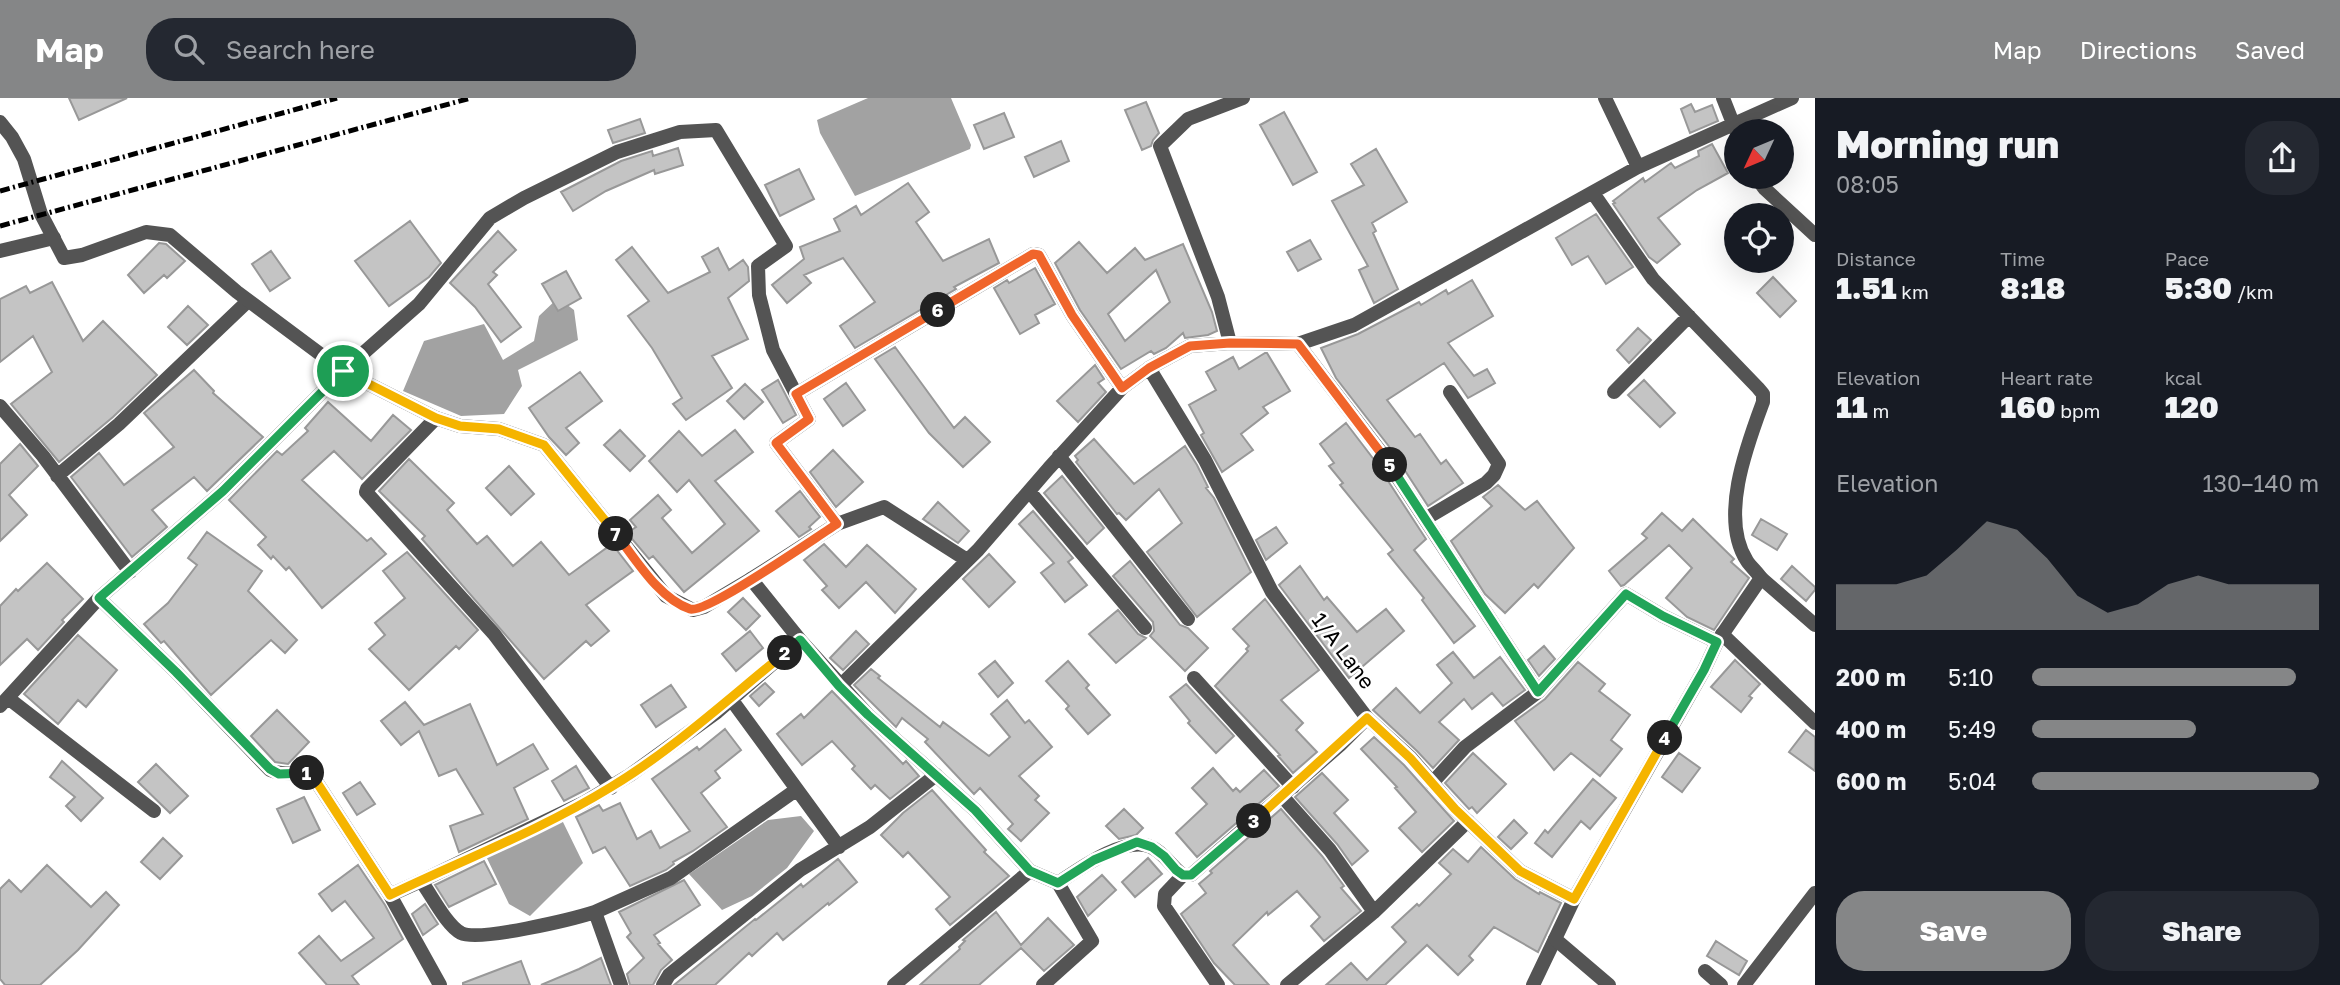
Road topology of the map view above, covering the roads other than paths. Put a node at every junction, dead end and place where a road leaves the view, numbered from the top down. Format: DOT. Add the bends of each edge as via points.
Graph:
graph roads {
  1 [pos="1243,98"];
  2 [pos="1605,98"];
  3 [pos="1723,98"];
  4 [pos="1792,98"];
  5 [pos="1731,119"];
  6 [pos="1752,119"];
  7 [pos="0,122"];
  8 [pos="1724,132"];
  9 [pos="1638,167"];
  10 [pos="1766,189"];
  11 [pos="1593,193"];
  12 [pos="1815,235"];
  13 [pos="54,238"];
  14 [pos="0,251"];
  15 [pos="248,301"];
  16 [pos="1689,316"];
  17 [pos="1230,343"];
  18 [pos="1298,344"];
  19 [pos="1149,368"];
  20 [pos="343,371"];
  21 [pos="1122,388"];
  22 [pos="1450,391"];
  23 [pos="1614,392"];
  24 [pos="796,394"];
  25 [pos="0,406"];
  26 [pos="436,418"];
  27 [pos="1059,456"];
  28 [pos="57,476"];
  29 [pos="1029,491"];
  30 [pos="1425,519"];
  31 [pos="837,524"];
  32 [pos="967,560"];
  33 [pos="130,572"];
  34 [pos="1761,578"];
  35 [pos="751,579"];
  36 [pos="99,598"];
  37 [pos="1188,619"];
  38 [pos="1815,625"];
  39 [pos="1145,628"];
  40 [pos="1719,638"];
  41 [pos="800,640"];
  42 [pos="1194,678"];
  43 [pos="839,686"];
  44 [pos="1538,692"];
  45 [pos="731,699"];
  46 [pos="4,702"];
  47 [pos="1367,718"];
  48 [pos="1815,723"];
  49 [pos="936,775"];
  50 [pos="1432,783"];
  51 [pos="611,788"];
  52 [pos="796,790"];
  53 [pos="1287,791"];
  54 [pos="154,811"];
  55 [pos="1468,821"];
  56 [pos="839,847"];
  57 [pos="1030,871"];
  58 [pos="1183,875"];
  59 [pos="421,880"];
  60 [pos="1058,883"];
  61 [pos="1815,893"];
  62 [pos="390,895"];
  63 [pos="1574,899"];
  64 [pos="595,912"];
  65 [pos="1374,912"];
  66 [pos="1555,939"];
  67 [pos="1705,971"];
  68 [pos="440,985"];
  69 [pos="621,985"];
  70 [pos="663,985"];
  71 [pos="894,985"];
  72 [pos="1043,985"];
  73 [pos="1217,985"];
  74 [pos="1287,985"];
  75 [pos="1532,985"];
  76 [pos="1609,985"];
  77 [pos="1721,985"];
  78 [pos="1744,985"];
  1 -- 17 [label="street" via="1188,119 1160,146 1218,297"];
  2 -- 9 [label="street"];
  3 -- 5 [label="street"];
  4 -- 6 [label="street"];
  7 -- 13 [label="street" via="24,159 41,214"];
  8 -- 9 [label="street"];
  9 -- 11 [label="street"];
  10 -- 12 [label="street"];
  11 -- 16 [label="street" via="1653,279"];
  11 -- 18 [label="street" via="1354,325"];
  13 -- 14 [label="street"];
  13 -- 15 [label="street" via="64,258 146,232 170,235"];
  15 -- 20 [label="street"];
  15 -- 28 [label="street" via="119,424"];
  16 -- 23 [label="street"];
  16 -- 34 [label="street" via="1763,394 1744,453 1735,504 1740,543"];
  17 -- 18 [label="street"];
  17 -- 19 [label="street" via="1190,346"];
  18 -- 30 [label="street" via="1383,455"];
  19 -- 21 [label="street"];
  19 -- 47 [label="street, 1/A Lane" via="1205,460 1272,592"];
  20 -- 24 [label="street" via="419,304 490,218 617,152 680,132 716,131 786,246 758,266 759,295 773,350"];
  20 -- 26 [label="street"];
  20 -- 33 [label="street" via="223,491"];
  21 -- 24 [label="street" via="1072,315 1046,265 1033,254"];
  21 -- 27 [label="street"];
  22 -- 30 [label="street" via="1499,464 1486,483"];
  24 -- 31 [label="street" via="809,419 776,443"];
  25 -- 28 [label="street"];
  26 -- 35 [label="street" via="460,426 499,429 544,445 666,596 693,610"];
  26 -- 51 [label="street" via="366,492 494,634"];
  27 -- 29 [label="street"];
  27 -- 37 [label="street"];
  28 -- 33 [label="street"];
  29 -- 32 [label="street"];
  29 -- 39 [label="street"];
  30 -- 44 [label="street"];
  31 -- 32 [label="street" via="884,507"];
  31 -- 35 [label="street"];
  32 -- 43 [label="street"];
  33 -- 36 [label="street"];
  34 -- 38 [label="street"];
  34 -- 40 [label="street"];
  35 -- 41 [label="street"];
  36 -- 46 [label="street"];
  36 -- 62 [label="street" via="270,769 314,778"];
  40 -- 44 [label="street" via="1663,616 1626,594"];
  40 -- 48 [label="street"];
  40 -- 63 [label="street"];
  41 -- 43 [label="street"];
  41 -- 45 [label="street"];
  42 -- 53 [label="street"];
  43 -- 49 [label="street"];
  44 -- 50 [label="street" via="1465,747"];
  45 -- 51 [label="street"];
  45 -- 52 [label="street"];
  46 -- 54 [label="street"];
  47 -- 50 [label="street, 1/A Lane"];
  47 -- 53 [label="street"];
  49 -- 56 [label="street"];
  49 -- 57 [label="street"];
  50 -- 55 [label="street, 1/A Lane"];
  51 -- 59 [label="street"];
  52 -- 56 [label="street"];
  52 -- 64 [label="street" via="671,878"];
  53 -- 58 [label="street" via="1201,867"];
  53 -- 65 [label="street"];
  55 -- 63 [label="street, 1/A Lane" via="1520,871"];
  55 -- 65 [label="street"];
  56 -- 70 [label="street" via="800,870 669,975"];
  57 -- 60 [label="street"];
  57 -- 71 [label="street"];
  58 -- 60 [label="street" via="1152,847 1137,842 1094,860"];
  58 -- 73 [label="street" via="1165,894 1164,906"];
  59 -- 62 [label="street"];
  59 -- 64 [label="street" via="461,933 478,936"];
  60 -- 72 [label="street" via="1092,941"];
  61 -- 78 [label="street"];
  62 -- 68 [label="street"];
  63 -- 66 [label="street"];
  64 -- 69 [label="street"];
  65 -- 74 [label="street"];
  66 -- 75 [label="street"];
  66 -- 76 [label="street"];
  67 -- 77 [label="street"];
}
